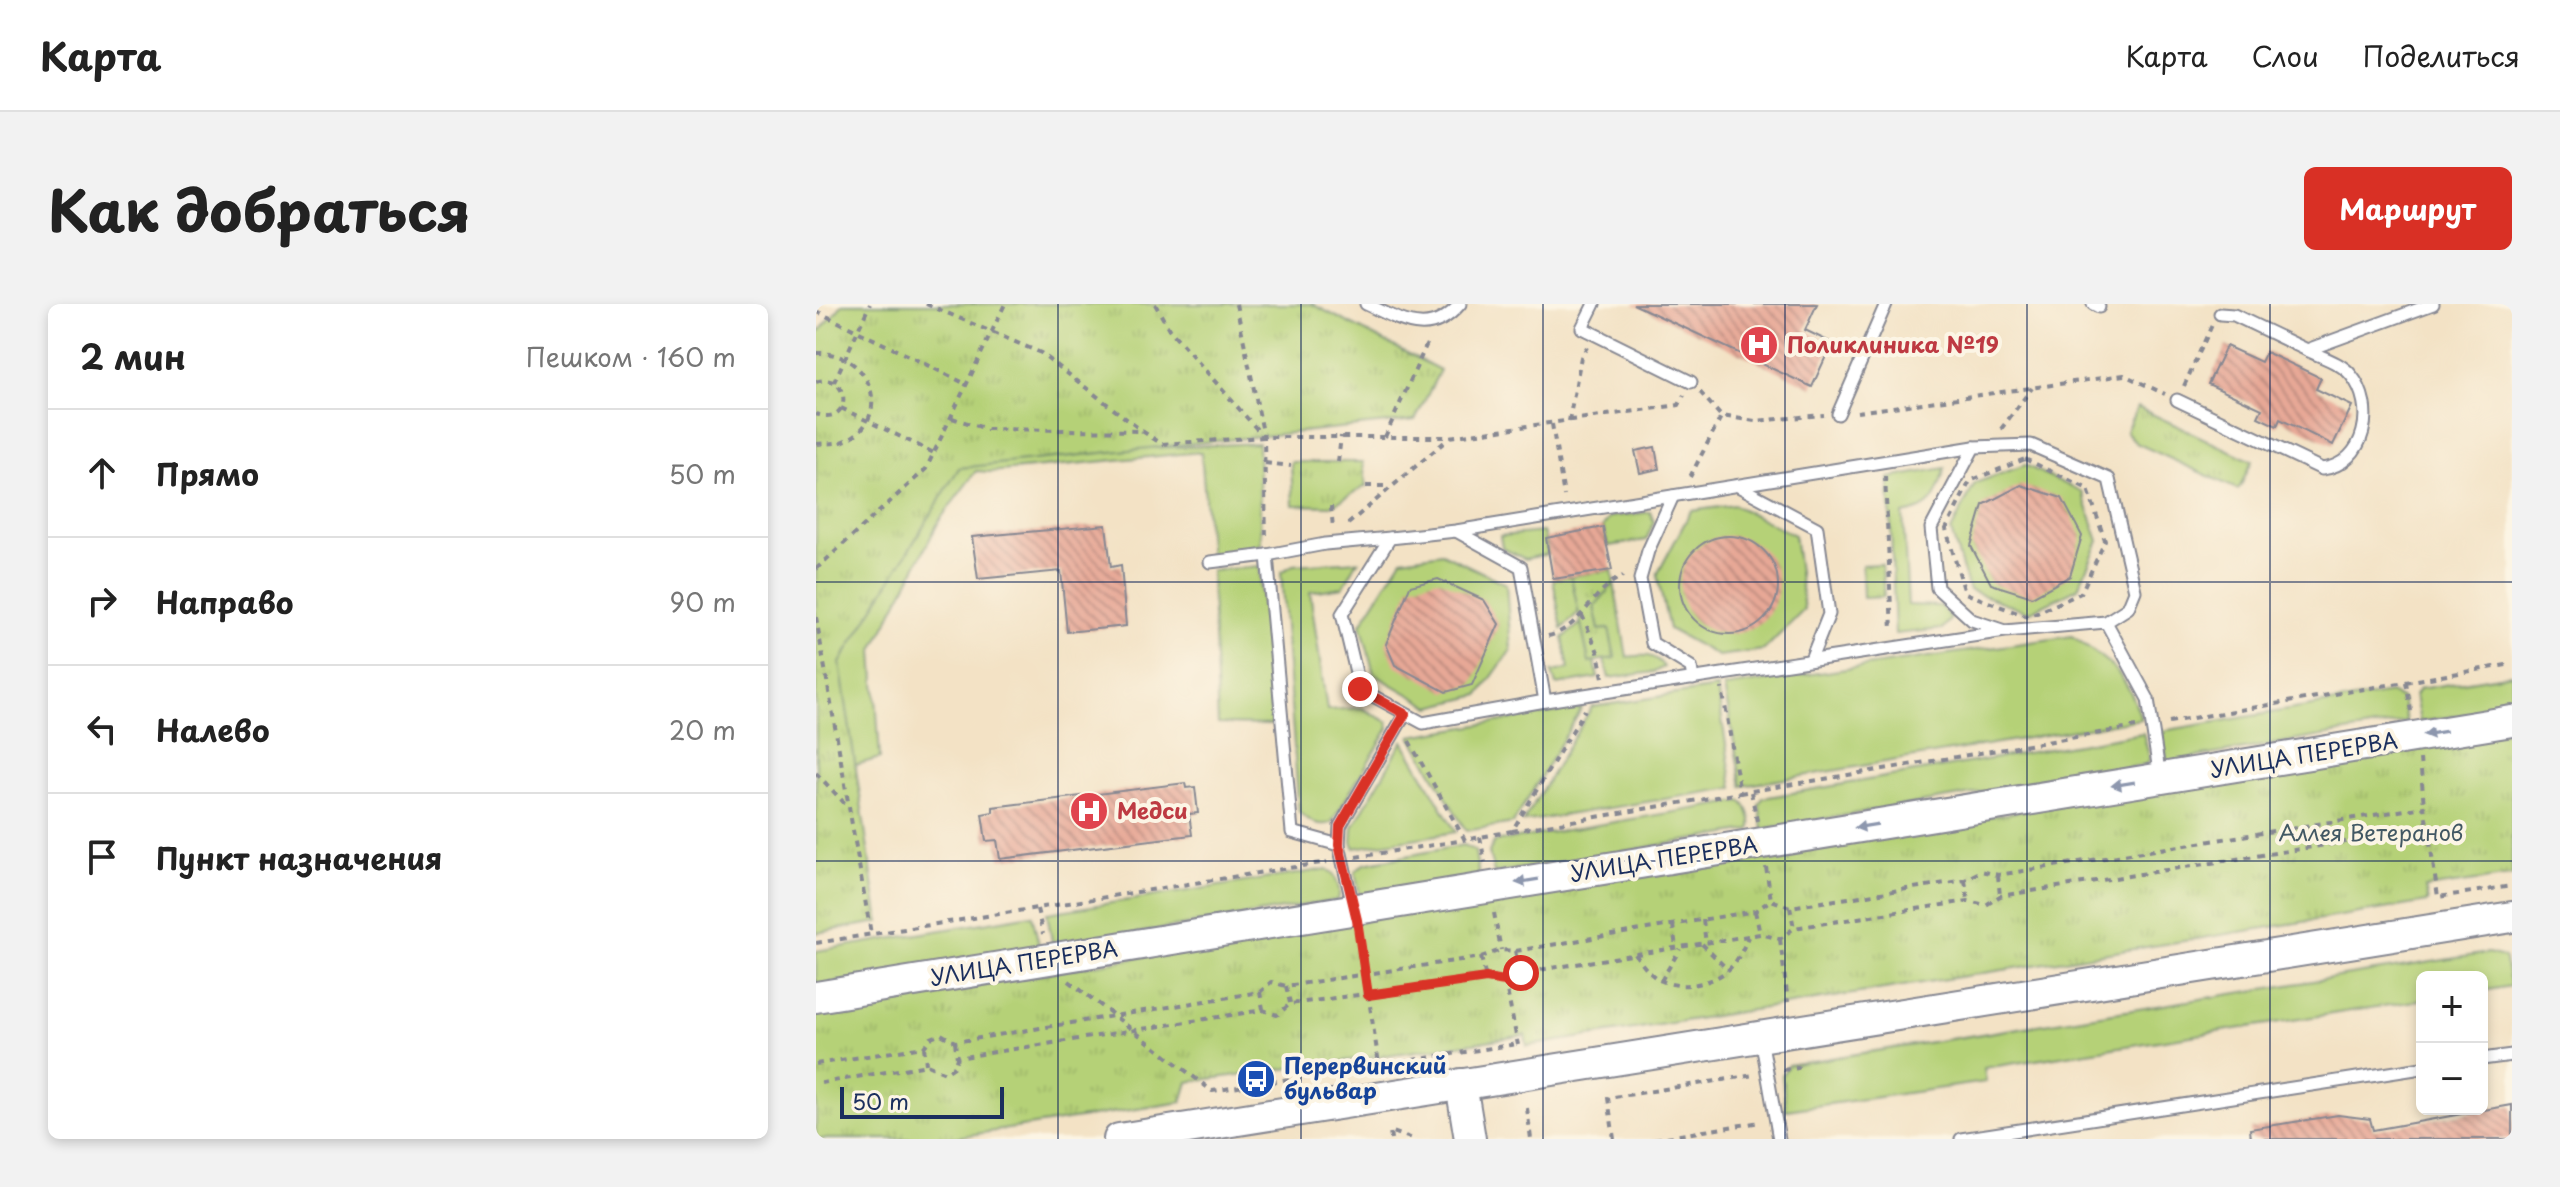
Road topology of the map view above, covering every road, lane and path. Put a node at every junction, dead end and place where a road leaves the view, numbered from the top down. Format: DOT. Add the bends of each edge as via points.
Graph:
graph roads {
  1 [pos="870,304"];
  2 [pos="926,304"];
  3 [pos="1005,304"];
  4 [pos="1155,304"];
  5 [pos="1236,304"];
  6 [pos="1366,304"];
  7 [pos="1460,304"];
  8 [pos="1594,304"];
  9 [pos="1886,304"];
  10 [pos="2433,304"];
  11 [pos="816,311"];
  12 [pos="2220,314"];
  13 [pos="1436,323"];
  14 [pos="858,331"];
  15 [pos="992,333"];
  16 [pos="1595,335"];
  17 [pos="2307,350"];
  18 [pos="816,353"];
  19 [pos="846,358"];
  20 [pos="816,382"];
  21 [pos="834,382"];
  22 [pos="1691,382"];
  23 [pos="968,385"];
  24 [pos="2034,386"];
  25 [pos="2177,400"];
  26 [pos="841,408"];
  27 [pos="816,414"];
  28 [pos="1838,414"];
  29 [pos="1721,416"];
  30 [pos="952,418"];
  31 [pos="868,420"];
  32 [pos="1569,421"];
  33 [pos="1552,424"];
  34 [pos="1142,431"];
  35 [pos="1341,436"];
  36 [pos="1264,437"];
  37 [pos="1385,437"];
  38 [pos="1449,437"];
  39 [pos="816,444"];
  40 [pos="1974,447"];
  41 [pos="1988,447"];
  42 [pos="934,453"];
  43 [pos="1338,462"];
  44 [pos="1884,462"];
  45 [pos="1265,463"];
  46 [pos="1291,466"];
  47 [pos="1993,472"];
  48 [pos="1738,485"];
  49 [pos="1366,486"];
  50 [pos="1392,486"];
  51 [pos="1677,495"];
  52 [pos="1331,506"];
  53 [pos="1567,513"];
  54 [pos="1456,531"];
  55 [pos="1390,538"];
  56 [pos="1329,540"];
  57 [pos="1267,555"];
  58 [pos="1210,562"];
  59 [pos="1643,567"];
  60 [pos="816,569"];
  61 [pos="1582,615"];
  62 [pos="816,617"];
  63 [pos="2106,622"];
  64 [pos="2005,631"];
  65 [pos="1534,637"];
  66 [pos="1892,647"];
  67 [pos="1811,659"];
  68 [pos="2512,664"];
  69 [pos="1720,676"];
  70 [pos="1693,679"];
  71 [pos="2406,682"];
  72 [pos="1595,695"];
  73 [pos="1545,701"];
  74 [pos="1403,720"];
  75 [pos="2512,721"];
  76 [pos="2413,723"];
  77 [pos="2152,724"];
  78 [pos="2419,749"];
  79 [pos="816,773"];
  80 [pos="2161,778"];
  81 [pos="1751,792"];
  82 [pos="1740,793"];
  83 [pos="2424,807"];
  84 [pos="850,809"];
  85 [pos="2428,829"];
  86 [pos="1759,830"];
  87 [pos="1512,831"];
  88 [pos="1480,837"];
  89 [pos="1465,840"];
  90 [pos="1339,845"];
  91 [pos="1764,854"];
  92 [pos="1343,860"];
  93 [pos="1487,874"];
  94 [pos="1998,875"];
  95 [pos="1965,880"];
  96 [pos="2512,886"];
  97 [pos="2000,896"];
  98 [pos="1771,900"];
  99 [pos="1968,901"];
  100 [pos="1790,907"];
  101 [pos="1494,911"];
  102 [pos="1755,911"];
  103 [pos="1355,915"];
  104 [pos="1703,920"];
  105 [pos="2511,923"];
  106 [pos="1673,925"];
  107 [pos="1794,928"];
  108 [pos="871,934"];
  109 [pos="1760,934"];
  110 [pos="1748,937"];
  111 [pos="1780,939"];
  112 [pos="816,943"];
  113 [pos="1704,944"];
  114 [pos="1679,947"];
  115 [pos="1501,950"];
  116 [pos="1515,951"];
  117 [pos="1635,954"];
  118 [pos="1481,957"];
  119 [pos="1728,970"];
  120 [pos="1521,973"];
  121 [pos="1365,976"];
  122 [pos="1486,978"];
  123 [pos="1065,979"];
  124 [pos="1505,981"];
  125 [pos="1661,981"];
  126 [pos="1286,986"];
  127 [pos="1260,992"];
  128 [pos="1368,995"];
  129 [pos="816,997"];
  130 [pos="1788,1002"];
  131 [pos="1290,1004"];
  132 [pos="1263,1010"];
  133 [pos="1113,1016"];
  134 [pos="1133,1030"];
  135 [pos="1761,1038"];
  136 [pos="955,1042"];
  137 [pos="924,1047"];
  138 [pos="2512,1055"];
  139 [pos="957,1058"];
  140 [pos="2488,1058"];
  141 [pos="1796,1061"];
  142 [pos="816,1064"];
  143 [pos="1379,1064"];
  144 [pos="927,1065"];
  145 [pos="2416,1069"];
  146 [pos="1379,1072"];
  147 [pos="1768,1073"];
  148 [pos="816,1084"];
  149 [pos="1461,1084"];
  150 [pos="1527,1108"];
  151 [pos="1776,1120"];
  152 [pos="1119,1139"];
  153 [pos="1391,1139"];
  154 [pos="1413,1139"];
  155 [pos="1470,1139"];
  156 [pos="1531,1139"];
  157 [pos="1614,1139"];
  158 [pos="1655,1139"];
  159 [pos="1779,1139"];
  160 [pos="1961,1139"];
  1 -- 14 [label="path"];
  2 -- 15 [label="path"];
  3 -- 15 [label="path"];
  4 -- 36 [label="path" via="1169,329"];
  5 -- 36 [label="path"];
  6 -- 13 [label="lane" via="1415,325"];
  7 -- 13 [label="lane"];
  8 -- 16 [label="lane" via="1582,328"];
  9 -- 28 [label="lane"];
  10 -- 17 [label="lane"];
  11 -- 14 [label="path"];
  12 -- 17 [label="lane" via="2234,315"];
  12 -- 25 [label="path"];
  13 -- 37 [label="path"];
  14 -- 19 [label="path"];
  14 -- 23 [label="path"];
  15 -- 23 [label="path"];
  15 -- 34 [label="path" via="1041,353"];
  16 -- 22 [label="lane"];
  16 -- 32 [label="path" via="1581,357"];
  17 -- 25 [label="lane" via="2348,371 2364,402 2365,420 2356,449 2335,467 2322,469"];
  18 -- 19 [label="path"];
  19 -- 21 [label="path"];
  19 -- 31 [label="path" via="871,386"];
  20 -- 21 [label="path"];
  21 -- 26 [label="path" via="843,395"];
  22 -- 29 [label="path"];
  22 -- 32 [label="path" via="1679,405"];
  23 -- 30 [label="path"];
  24 -- 25 [label="path" via="2124,375"];
  24 -- 28 [label="path"];
  24 -- 41 [label="path"];
  26 -- 27 [label="path" via="830,416"];
  26 -- 31 [label="path"];
  28 -- 29 [label="path" via="1755,421"];
  29 -- 51 [label="path"];
  30 -- 34 [label="path" via="987,429"];
  30 -- 42 [label="path"];
  31 -- 39 [label="path" via="840,442"];
  31 -- 42 [label="path"];
  32 -- 33 [label="path"];
  33 -- 38 [label="path"];
  33 -- 53 [label="path"];
  34 -- 36 [label="path" via="1162,444"];
  35 -- 36 [label="path"];
  35 -- 37 [label="path"];
  35 -- 43 [label="path"];
  36 -- 45 [label="path"];
  37 -- 38 [label="path"];
  38 -- 50 [label="path"];
  40 -- 41 [label="lane"];
  40 -- 44 [label="lane"];
  40 -- 64 [label="lane" via="1931,528 1937,588 1972,620"];
  41 -- 47 [label="path"];
  41 -- 63 [label="lane" via="2031,445 2109,479 2135,591 2128,608"];
  42 -- 60 [label="path" via="926,469"];
  44 -- 48 [label="lane"];
  44 -- 66 [label="path"];
  45 -- 46 [label="path"];
  45 -- 57 [label="path"];
  47 -- 47 [label="path" via="2025,459 2088,489 2105,541 2081,593 2028,617 1965,593 1946,529 1970,481"];
  48 -- 51 [label="lane"];
  48 -- 67 [label="lane" via="1817,528 1829,614"];
  49 -- 50 [label="path"];
  50 -- 56 [label="path"];
  51 -- 53 [label="lane"];
  51 -- 59 [label="lane"];
  52 -- 56 [label="path"];
  53 -- 54 [label="lane"];
  54 -- 55 [label="lane"];
  54 -- 73 [label="lane" via="1521,567"];
  55 -- 56 [label="lane"];
  55 -- 74 [label="lane" via="1342,614 1360,689"];
  56 -- 57 [label="lane"];
  57 -- 58 [label="lane"];
  57 -- 90 [label="lane" via="1292,832"];
  59 -- 61 [label="path" via="1609,582"];
  59 -- 70 [label="lane" via="1640,579 1652,643 1691,667"];
  61 -- 65 [label="path" via="1564,632"];
  61 -- 72 [label="path" via="1603,678"];
  62 -- 84 [label="path"];
  63 -- 64 [label="lane"];
  63 -- 77 [label="lane" via="2148,699"];
  64 -- 66 [label="lane"];
  66 -- 67 [label="lane"];
  67 -- 69 [label="lane"];
  68 -- 71 [label="path"];
  69 -- 70 [label="lane"];
  69 -- 82 [label="path"];
  70 -- 72 [label="lane"];
  71 -- 76 [label="path"];
  71 -- 77 [label="path"];
  72 -- 73 [label="lane"];
  72 -- 87 [label="path"];
  73 -- 74 [label="lane" via="1423,723"];
  74 -- 89 [label="path"];
  74 -- 90 [label="lane" via="1340,826"];
  75 -- 80 [label="street, УЛИЦА ПЕРЕРВА, one-way"];
  77 -- 80 [label="lane"];
  77 -- 81 [label="path"];
  78 -- 83 [label="path"];
  79 -- 84 [label="path"];
  80 -- 103 [label="street, УЛИЦА ПЕРЕРВА, one-way"];
  81 -- 82 [label="path"];
  81 -- 86 [label="path"];
  82 -- 87 [label="path"];
  83 -- 85 [label="path"];
  83 -- 94 [label="path"];
  84 -- 108 [label="path"];
  85 -- 96 [label="path" via="2438,897"];
  85 -- 97 [label="path"];
  87 -- 88 [label="path"];
  88 -- 89 [label="path"];
  88 -- 93 [label="path"];
  89 -- 92 [label="path"];
  90 -- 92 [label="lane"];
  91 -- 98 [label="path"];
  92 -- 103 [label="lane"];
  92 -- 108 [label="path"];
  94 -- 95 [label="path" via="1981,871"];
  94 -- 97 [label="path"];
  95 -- 99 [label="path"];
  95 -- 100 [label="path"];
  97 -- 99 [label="path" via="1986,905"];
  98 -- 100 [label="path"];
  98 -- 102 [label="path"];
  99 -- 107 [label="path"];
  100 -- 107 [label="path"];
  101 -- 115 [label="path"];
  102 -- 104 [label="path"];
  102 -- 109 [label="path"];
  103 -- 121 [label="path"];
  103 -- 129 [label="street, УЛИЦА ПЕРЕРВА"];
  104 -- 106 [label="path"];
  104 -- 113 [label="path"];
  105 -- 135 [label="street"];
  106 -- 114 [label="path"];
  106 -- 116 [label="path"];
  107 -- 111 [label="path"];
  108 -- 112 [label="path"];
  109 -- 110 [label="path"];
  109 -- 111 [label="path"];
  110 -- 113 [label="path"];
  110 -- 119 [label="path"];
  111 -- 130 [label="path"];
  113 -- 114 [label="path"];
  113 -- 119 [label="path"];
  114 -- 117 [label="path"];
  114 -- 125 [label="path"];
  115 -- 116 [label="path"];
  115 -- 118 [label="path"];
  116 -- 120 [label="path"];
  117 -- 120 [label="path"];
  117 -- 125 [label="path"];
  118 -- 121 [label="path"];
  118 -- 122 [label="path"];
  119 -- 125 [label="path" via="1711,981"];
  120 -- 124 [label="path"];
  121 -- 126 [label="path"];
  121 -- 128 [label="path"];
  122 -- 124 [label="path"];
  122 -- 128 [label="path"];
  123 -- 133 [label="path"];
  124 -- 143 [label="path" via="1518,1046"];
  126 -- 127 [label="path" via="1271,982"];
  126 -- 131 [label="path"];
  127 -- 132 [label="path"];
  127 -- 133 [label="path"];
  128 -- 131 [label="path"];
  128 -- 143 [label="path"];
  131 -- 132 [label="path" via="1277,1015"];
  132 -- 134 [label="path"];
  133 -- 134 [label="path"];
  133 -- 136 [label="path"];
  134 -- 139 [label="path"];
  134 -- 143 [label="path" via="1212,1091"];
  135 -- 147 [label="lane"];
  135 -- 149 [label="street"];
  136 -- 137 [label="path" via="941,1034"];
  136 -- 139 [label="path"];
  137 -- 142 [label="path"];
  137 -- 144 [label="path"];
  138 -- 140 [label="lane"];
  139 -- 144 [label="path" via="945,1073"];
  141 -- 147 [label="path" via="1798,1068"];
  143 -- 146 [label="path"];
  144 -- 148 [label="path"];
  145 -- 160 [label="lane"];
  147 -- 151 [label="lane"];
  147 -- 157 [label="path" via="1608,1098"];
  149 -- 152 [label="street"];
  149 -- 155 [label="street"];
  150 -- 156 [label="path"];
  151 -- 158 [label="path"];
  151 -- 159 [label="lane"];
  153 -- 154 [label="path" via="1390,1131"];
}
